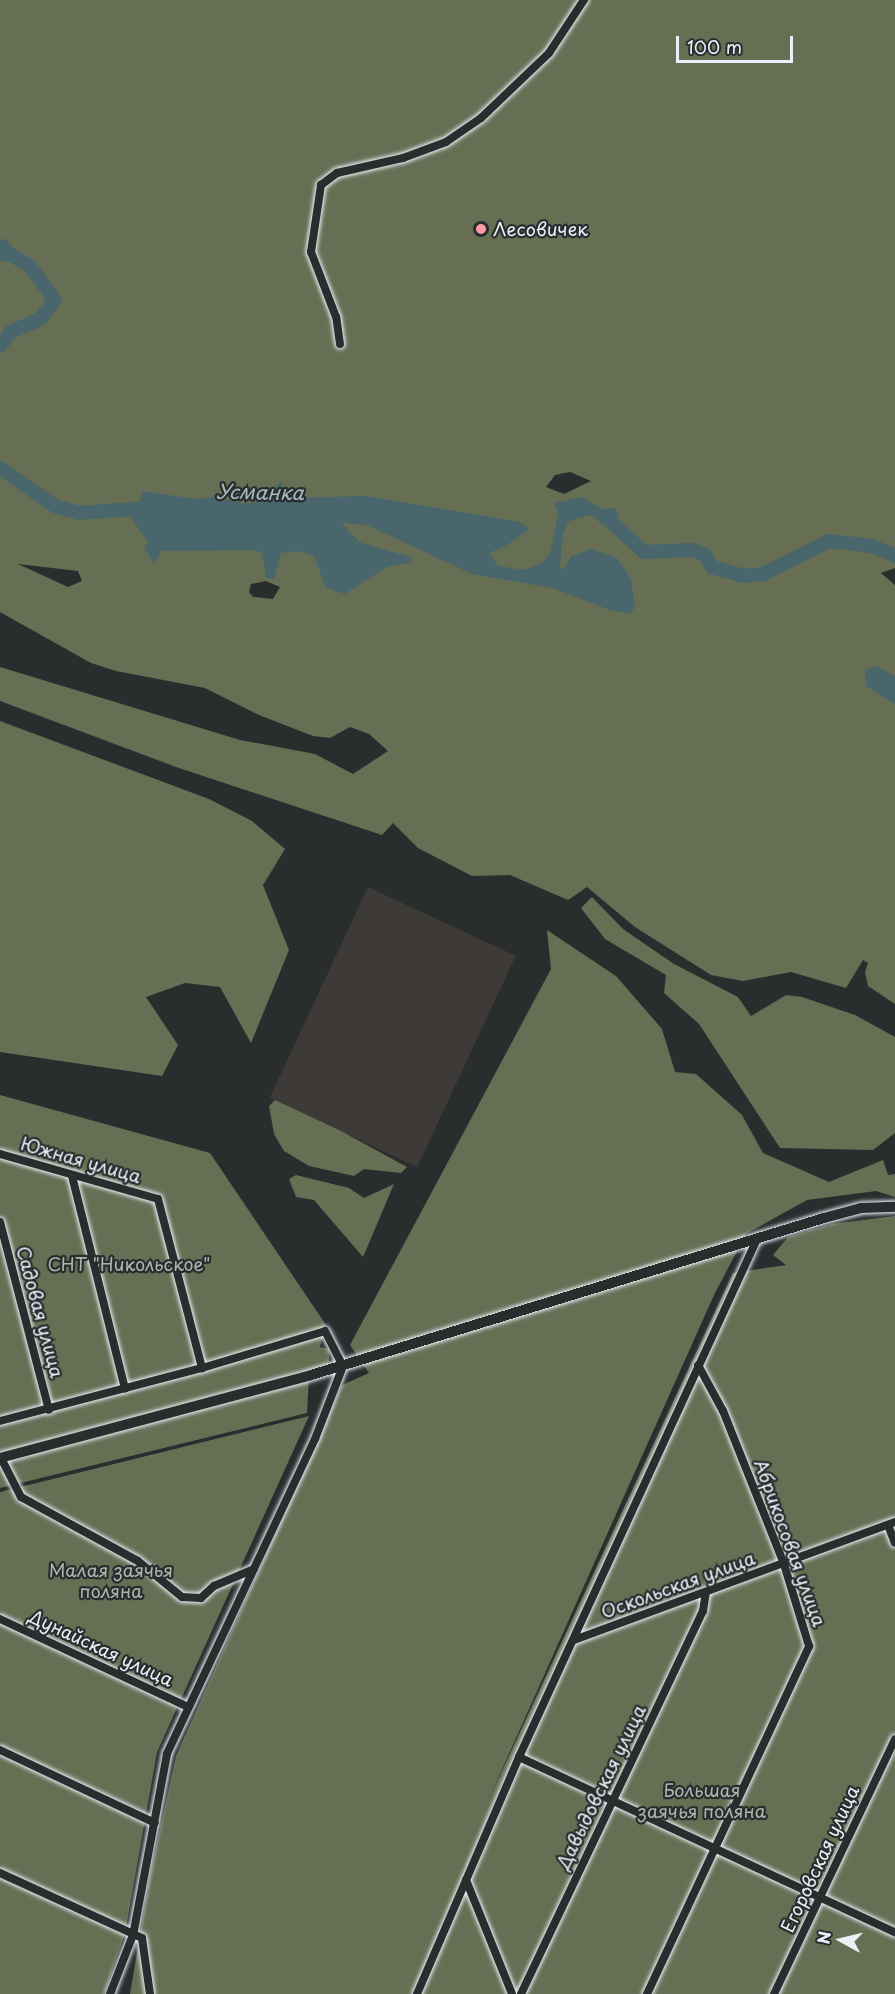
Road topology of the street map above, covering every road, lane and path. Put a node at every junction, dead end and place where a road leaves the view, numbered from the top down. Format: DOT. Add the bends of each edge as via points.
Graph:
graph roads {
  1 [pos="584,0"];
  2 [pos="340,344"];
  3 [pos="0,1154"];
  4 [pos="72,1176"];
  5 [pos="895,1207"];
  6 [pos="0,1222"];
  7 [pos="757,1239"];
  8 [pos="698,1365"];
  9 [pos="344,1366"];
  10 [pos="202,1368"];
  11 [pos="125,1389"];
  12 [pos="49,1410"];
  13 [pos="0,1421"];
  14 [pos="0,1458"];
  15 [pos="891,1524"];
  16 [pos="895,1543"];
  17 [pos="784,1564"];
  18 [pos="254,1569"];
  19 [pos="706,1593"];
  20 [pos="0,1619"];
  21 [pos="574,1640"];
  22 [pos="188,1707"];
  23 [pos="895,1739"];
  24 [pos="0,1750"];
  25 [pos="519,1757"];
  26 [pos="613,1799"];
  27 [pos="155,1823"];
  28 [pos="717,1850"];
  29 [pos="0,1873"];
  30 [pos="466,1880"];
  31 [pos="820,1898"];
  32 [pos="895,1932"];
  33 [pos="133,1935"];
  34 [pos="110,1994"];
  35 [pos="150,1994"];
  36 [pos="417,1994"];
  37 [pos="512,1994"];
  38 [pos="522,1994"];
  39 [pos="648,1994"];
  40 [pos="774,1994"];
  1 -- 2 [label="street" via="549,53 481,118 446,142 403,158 337,173 321,185 311,252 336,317"];
  3 -- 4 [label="street, Южная улица"];
  4 -- 10 [label="street, Южная улица" via="158,1199"];
  4 -- 11 [label="street"];
  5 -- 7 [label="street" via="861,1208"];
  6 -- 12 [label="street, Садовая улица"];
  7 -- 8 [label="street"];
  7 -- 9 [label="street"];
  8 -- 17 [label="street, Абрикосовая улица" via="723,1410"];
  8 -- 21 [label="street"];
  9 -- 10 [label="street" via="325,1331"];
  9 -- 14 [label="street"];
  9 -- 18 [label="street"];
  10 -- 11 [label="street"];
  11 -- 12 [label="street"];
  12 -- 13 [label="street"];
  14 -- 18 [label="street" via="21,1497 138,1561 182,1597 201,1598 214,1586"];
  15 -- 16 [label="street"];
  15 -- 17 [label="street, Оскольская улица"];
  17 -- 19 [label="street, Оскольская улица"];
  17 -- 28 [label="street, Абрикосовая улица" via="809,1646"];
  18 -- 22 [label="street"];
  19 -- 21 [label="street, Оскольская улица"];
  19 -- 26 [label="street, Давыдовская улица" via="703,1611"];
  20 -- 22 [label="street, Дунайская улица"];
  21 -- 25 [label="street"];
  22 -- 27 [label="street" via="167,1754"];
  23 -- 31 [label="street, Егоровская улица"];
  24 -- 27 [label="street"];
  25 -- 26 [label="street"];
  25 -- 30 [label="street"];
  26 -- 28 [label="street"];
  26 -- 38 [label="street, Давыдовская улица"];
  27 -- 33 [label="street"];
  28 -- 31 [label="street"];
  28 -- 39 [label="street, Абрикосовая улица"];
  29 -- 33 [label="street"];
  30 -- 36 [label="street"];
  30 -- 37 [label="street"];
  31 -- 32 [label="street"];
  31 -- 40 [label="street, Егоровская улица"];
  33 -- 34 [label="street"];
  33 -- 35 [label="street" via="142,1938"];
}
